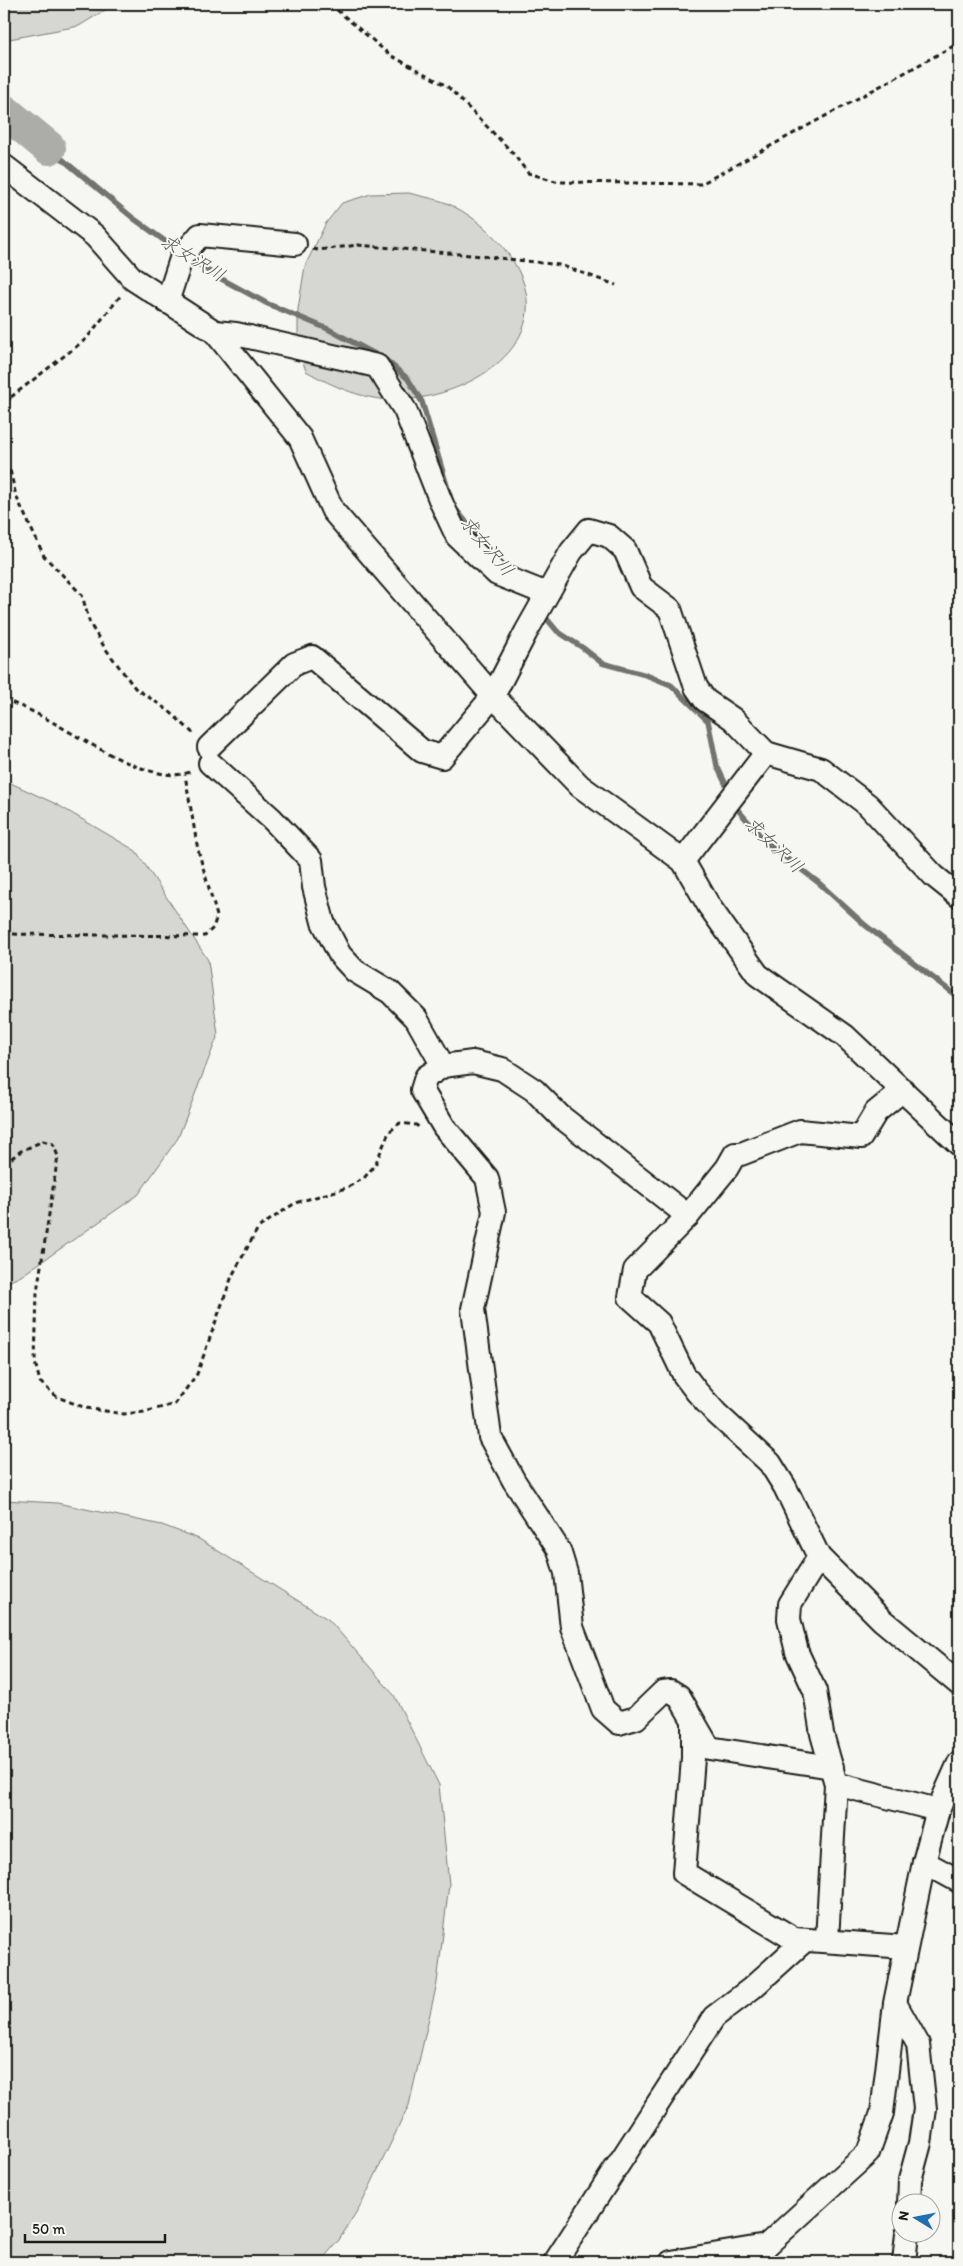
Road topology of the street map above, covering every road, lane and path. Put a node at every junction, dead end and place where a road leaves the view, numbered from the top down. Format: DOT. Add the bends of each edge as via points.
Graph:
graph roads {
  1 [pos="330,4"];
  2 [pos="959,43"];
  3 [pos="4,166"];
  4 [pos="295,244"];
  5 [pos="133,279"];
  6 [pos="616,285"];
  7 [pos="167,302"];
  8 [pos="215,332"];
  9 [pos="4,393"];
  10 [pos="11,397"];
  11 [pos="4,406"];
  12 [pos="4,464"];
  13 [pos="547,594"];
  14 [pos="493,696"];
  15 [pos="4,700"];
  16 [pos="766,753"];
  17 [pos="209,755"];
  18 [pos="683,861"];
  19 [pos="959,896"];
  20 [pos="4,934"];
  21 [pos="443,1066"];
  22 [pos="903,1090"];
  23 [pos="423,1130"];
  24 [pos="959,1144"];
  25 [pos="4,1164"];
  26 [pos="688,1216"];
  27 [pos="819,1557"];
  28 [pos="959,1684"];
  29 [pos="693,1723"];
  30 [pos="959,1763"];
  31 [pos="834,1776"];
  32 [pos="938,1810"];
  33 [pos="924,1862"];
  34 [pos="959,1881"];
  35 [pos="816,1940"];
  36 [pos="906,1947"];
  37 [pos="895,2003"];
  38 [pos="909,2194"];
  39 [pos="905,2244"];
  40 [pos="767,2245"];
  41 [pos="555,2262"];
  42 [pos="671,2262"];
  43 [pos="746,2262"];
  44 [pos="904,2262"];
  1 -- 2 [label="path" via="390,55 448,86 528,173 559,182 701,184"];
  3 -- 5 [label="street" via="95,236"];
  4 -- 6 [label="path" via="318,250 358,245 560,265"];
  4 -- 7 [label="street" via="200,235 182,256"];
  5 -- 7 [label="street"];
  5 -- 10 [label="path" via="86,339"];
  7 -- 8 [label="street"];
  8 -- 13 [label="street" via="377,366 404,410 457,536 497,574"];
  8 -- 14 [label="street" via="300,438 333,511"];
  9 -- 10 [label="path"];
  10 -- 11 [label="path"];
  12 -- 17 [label="path" via="10,470 16,496 44,556 82,595 90,624 105,648 135,688 168,711"];
  13 -- 14 [label="street"];
  13 -- 16 [label="street" via="571,552 589,530 609,536 625,550 641,587 670,609 696,687 705,700 732,719"];
  14 -- 17 [label="street" via="442,757 422,751 312,658 294,664"];
  14 -- 18 [label="street" via="580,786"];
  15 -- 20 [label="path" via="38,714 123,761 152,772 185,775 198,850 217,916 213,928 205,936"];
  16 -- 18 [label="street"];
  16 -- 19 [label="street" via="820,769 868,804 934,876"];
  17 -- 21 [label="street" via="311,860 323,922 340,956 355,971 390,992 416,1018"];
  18 -- 22 [label="street" via="709,906 758,975 845,1036"];
  21 -- 26 [label="street" via="474,1062 502,1069 534,1090 560,1116"];
  21 -- 29 [label="street" via="426,1077 422,1090 444,1127 487,1178 494,1212 473,1309 490,1437 514,1481 560,1550 572,1627 603,1709 619,1723 636,1718 663,1692 671,1691 680,1696"];
  22 -- 24 [label="street"];
  22 -- 26 [label="street" via="876,1112 861,1137 800,1131 735,1154"];
  23 -- 25 [label="path" via="416,1125 400,1123 389,1132 375,1165 364,1178 346,1188 295,1203 258,1228 232,1276 197,1374 175,1404 124,1414 86,1408 57,1397 40,1382 35,1362 37,1292 58,1156 53,1144 44,1141 21,1151"];
  26 -- 27 [label="street" via="634,1270 630,1297 659,1323 684,1375 697,1392 770,1463"];
  27 -- 28 [label="street" via="882,1620"];
  27 -- 31 [label="street" via="790,1604 789,1619 797,1652 815,1691 822,1734"];
  29 -- 31 [label="street" via="709,1748"];
  29 -- 35 [label="street" via="694,1758 684,1873 794,1939"];
  30 -- 32 [label="street"];
  31 -- 32 [label="street"];
  31 -- 35 [label="street"];
  32 -- 33 [label="street"];
  33 -- 34 [label="street"];
  33 -- 36 [label="street"];
  35 -- 36 [label="street"];
  35 -- 41 [label="street" via="714,2017"];
  36 -- 37 [label="street"];
  37 -- 38 [label="street" via="918,2044 925,2109"];
  37 -- 40 [label="street" via="882,2113 868,2153"];
  39 -- 44 [label="street"];
  40 -- 42 [label="street"];
  40 -- 43 [label="street"];
}
